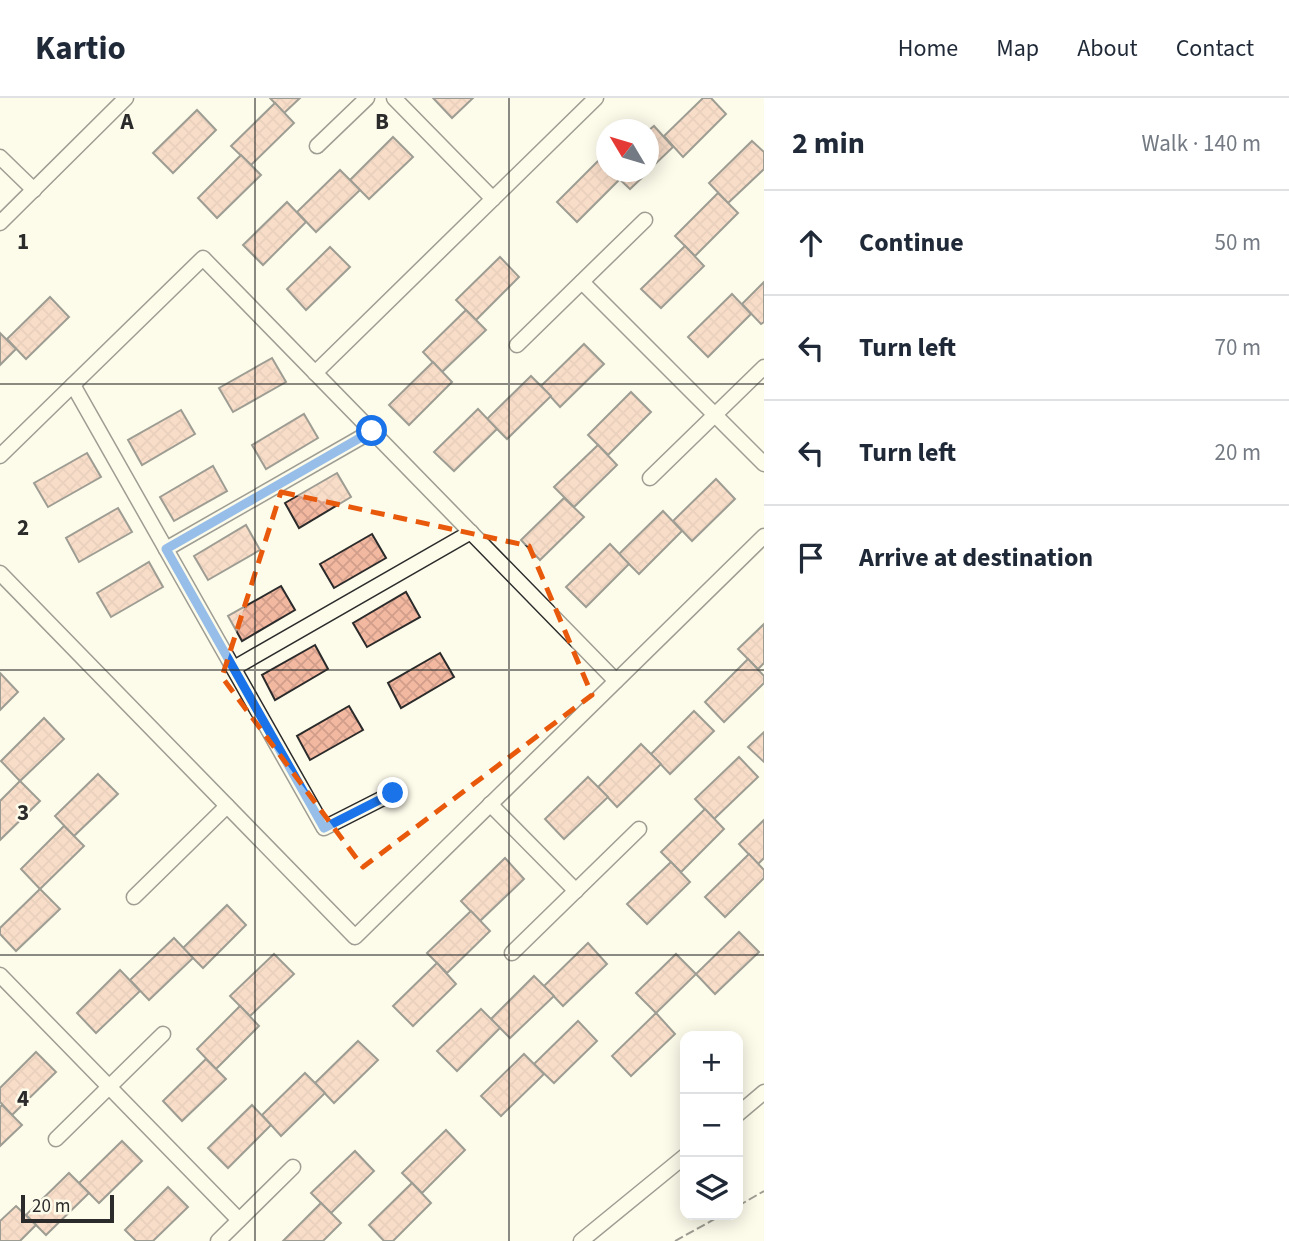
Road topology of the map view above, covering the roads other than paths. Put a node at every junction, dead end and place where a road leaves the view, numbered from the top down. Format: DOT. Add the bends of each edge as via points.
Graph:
graph roads {
  1 [pos="126,98"];
  2 [pos="367,98"];
  3 [pos="394,98"];
  4 [pos="596,98"];
  5 [pos="317,146"];
  6 [pos="0,157"];
  7 [pos="34,190"];
  8 [pos="493,199"];
  9 [pos="645,220"];
  10 [pos="0,223"];
  11 [pos="582,282"];
  12 [pos="517,345"];
  13 [pos="764,367"];
  14 [pos="315,373"];
  15 [pos="73,385"];
  16 [pos="715,415"];
  17 [pos="372,431"];
  18 [pos="0,456"];
  19 [pos="764,464"];
  20 [pos="650,478"];
  21 [pos="471,532"];
  22 [pos="764,536"];
  23 [pos="166,549"];
  24 [pos="0,573"];
  25 [pos="234,668"];
  26 [pos="616,681"];
  27 [pos="393,793"];
  28 [pos="490,804"];
  29 [pos="227,806"];
  30 [pos="639,829"];
  31 [pos="576,891"];
  32 [pos="134,897"];
  33 [pos="512,953"];
  34 [pos="0,975"];
  35 [pos="163,1034"];
  36 [pos="109,1086"];
  37 [pos="764,1092"];
  38 [pos="743,1110"];
  39 [pos="56,1139"];
  40 [pos="684,1157"];
  41 [pos="293,1167"];
  42 [pos="239,1220"];
  43 [pos="218,1241"];
  44 [pos="581,1241"];
  1 -- 7 [label="lane"];
  2 -- 5 [label="lane"];
  3 -- 8 [label="lane"];
  4 -- 8 [label="lane"];
  6 -- 7 [label="lane"];
  7 -- 10 [label="lane"];
  8 -- 14 [label="lane"];
  9 -- 11 [label="lane"];
  11 -- 12 [label="lane"];
  11 -- 16 [label="lane"];
  13 -- 16 [label="lane"];
  14 -- 15 [label="lane" via="203,258"];
  14 -- 17 [label="lane"];
  15 -- 18 [label="lane"];
  15 -- 23 [label="lane"];
  16 -- 19 [label="lane"];
  16 -- 20 [label="lane"];
  17 -- 21 [label="lane"];
  17 -- 23 [label="lane"];
  21 -- 25 [label="lane"];
  21 -- 26 [label="lane"];
  22 -- 26 [label="lane"];
  23 -- 25 [label="lane"];
  24 -- 29 [label="lane"];
  25 -- 27 [label="lane" via="324,828"];
  26 -- 28 [label="lane"];
  28 -- 29 [label="lane" via="355,937"];
  28 -- 31 [label="lane"];
  29 -- 32 [label="lane"];
  30 -- 31 [label="lane"];
  31 -- 33 [label="lane"];
  34 -- 36 [label="lane"];
  35 -- 36 [label="lane"];
  36 -- 39 [label="lane"];
  36 -- 42 [label="lane"];
  37 -- 38 [label="lane"];
  40 -- 44 [label="lane"];
  41 -- 42 [label="lane"];
  42 -- 43 [label="lane"];
}
